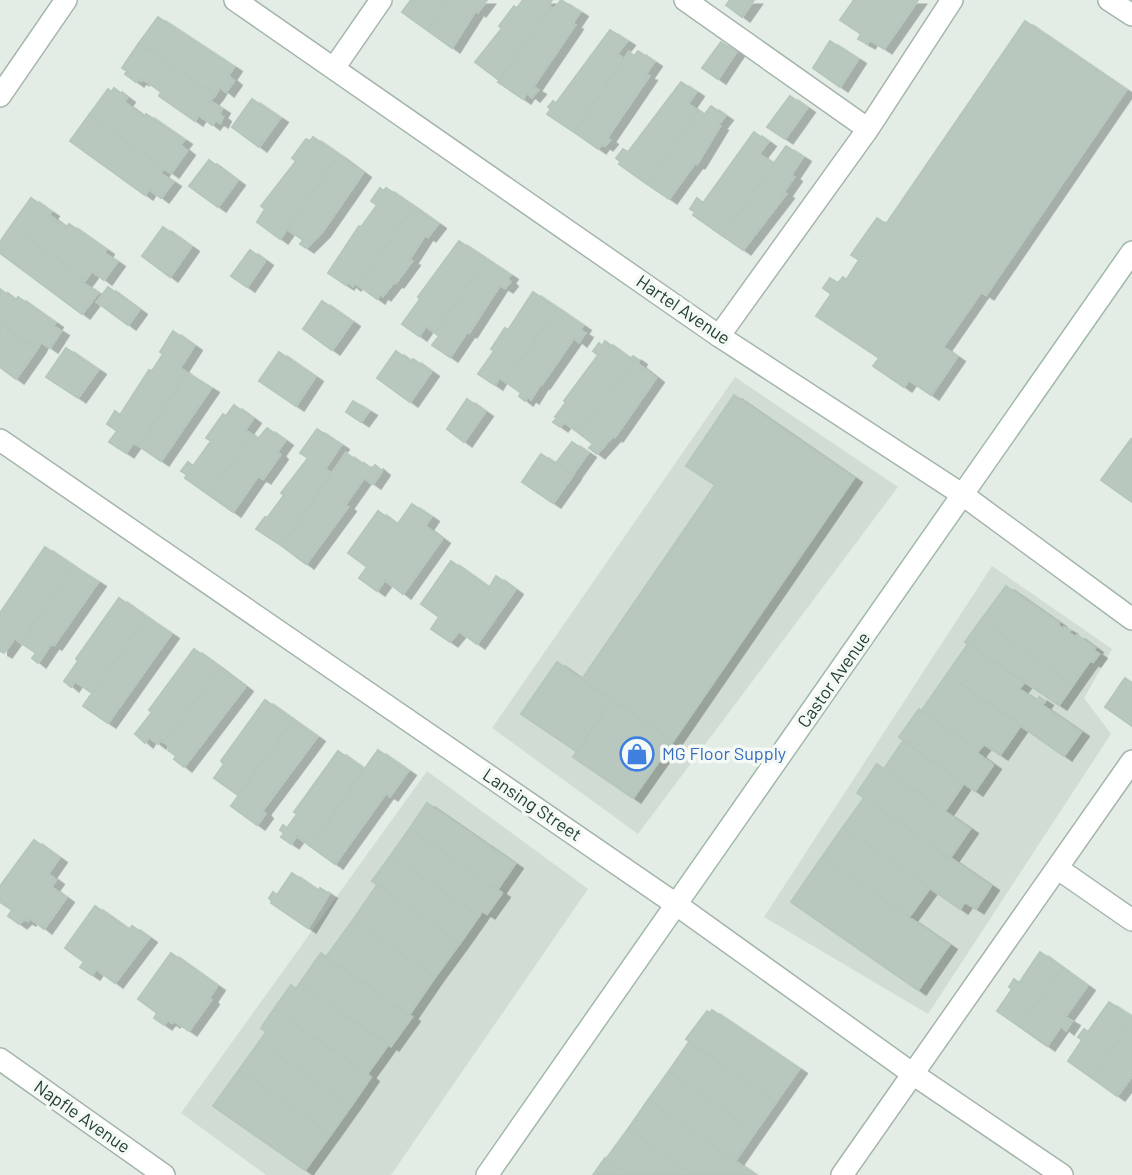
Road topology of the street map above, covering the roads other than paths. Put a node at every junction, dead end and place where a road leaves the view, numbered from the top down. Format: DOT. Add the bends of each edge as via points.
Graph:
graph roads {
  1 [pos="66,0"];
  2 [pos="235,0"];
  3 [pos="380,0"];
  4 [pos="685,0"];
  5 [pos="952,0"];
  6 [pos="1109,0"];
  7 [pos="1132,15"];
  8 [pos="334,68"];
  9 [pos="0,96"];
  10 [pos="868,129"];
  11 [pos="1132,252"];
  12 [pos="719,335"];
  13 [pos="0,440"];
  14 [pos="964,495"];
  15 [pos="1132,619"];
  16 [pos="1132,761"];
  17 [pos="1057,868"];
  18 [pos="677,905"];
  19 [pos="1132,920"];
  20 [pos="0,1059"];
  21 [pos="912,1073"];
  22 [pos="164,1175"];
  23 [pos="487,1175"];
  24 [pos="842,1175"];
  25 [pos="1062,1175"];
  1 -- 9 [label="street"];
  2 -- 8 [label="street, Hartel Avenue"];
  3 -- 8 [label="street"];
  4 -- 10 [label="street"];
  5 -- 10 [label="street"];
  6 -- 7 [label="street"];
  8 -- 12 [label="street, Hartel Avenue"];
  10 -- 12 [label="street"];
  11 -- 14 [label="street, Castor Avenue"];
  12 -- 14 [label="street, Hartel Avenue"];
  13 -- 18 [label="street, Lansing Street"];
  14 -- 15 [label="street, Hartel Avenue"];
  14 -- 18 [label="street, Castor Avenue"];
  16 -- 17 [label="street"];
  17 -- 19 [label="street"];
  17 -- 21 [label="street"];
  18 -- 21 [label="street, Lansing Street"];
  18 -- 23 [label="street, Castor Avenue"];
  20 -- 22 [label="street, Napfle Avenue"];
  21 -- 24 [label="street"];
  21 -- 25 [label="street, Lansing Street"];
}
